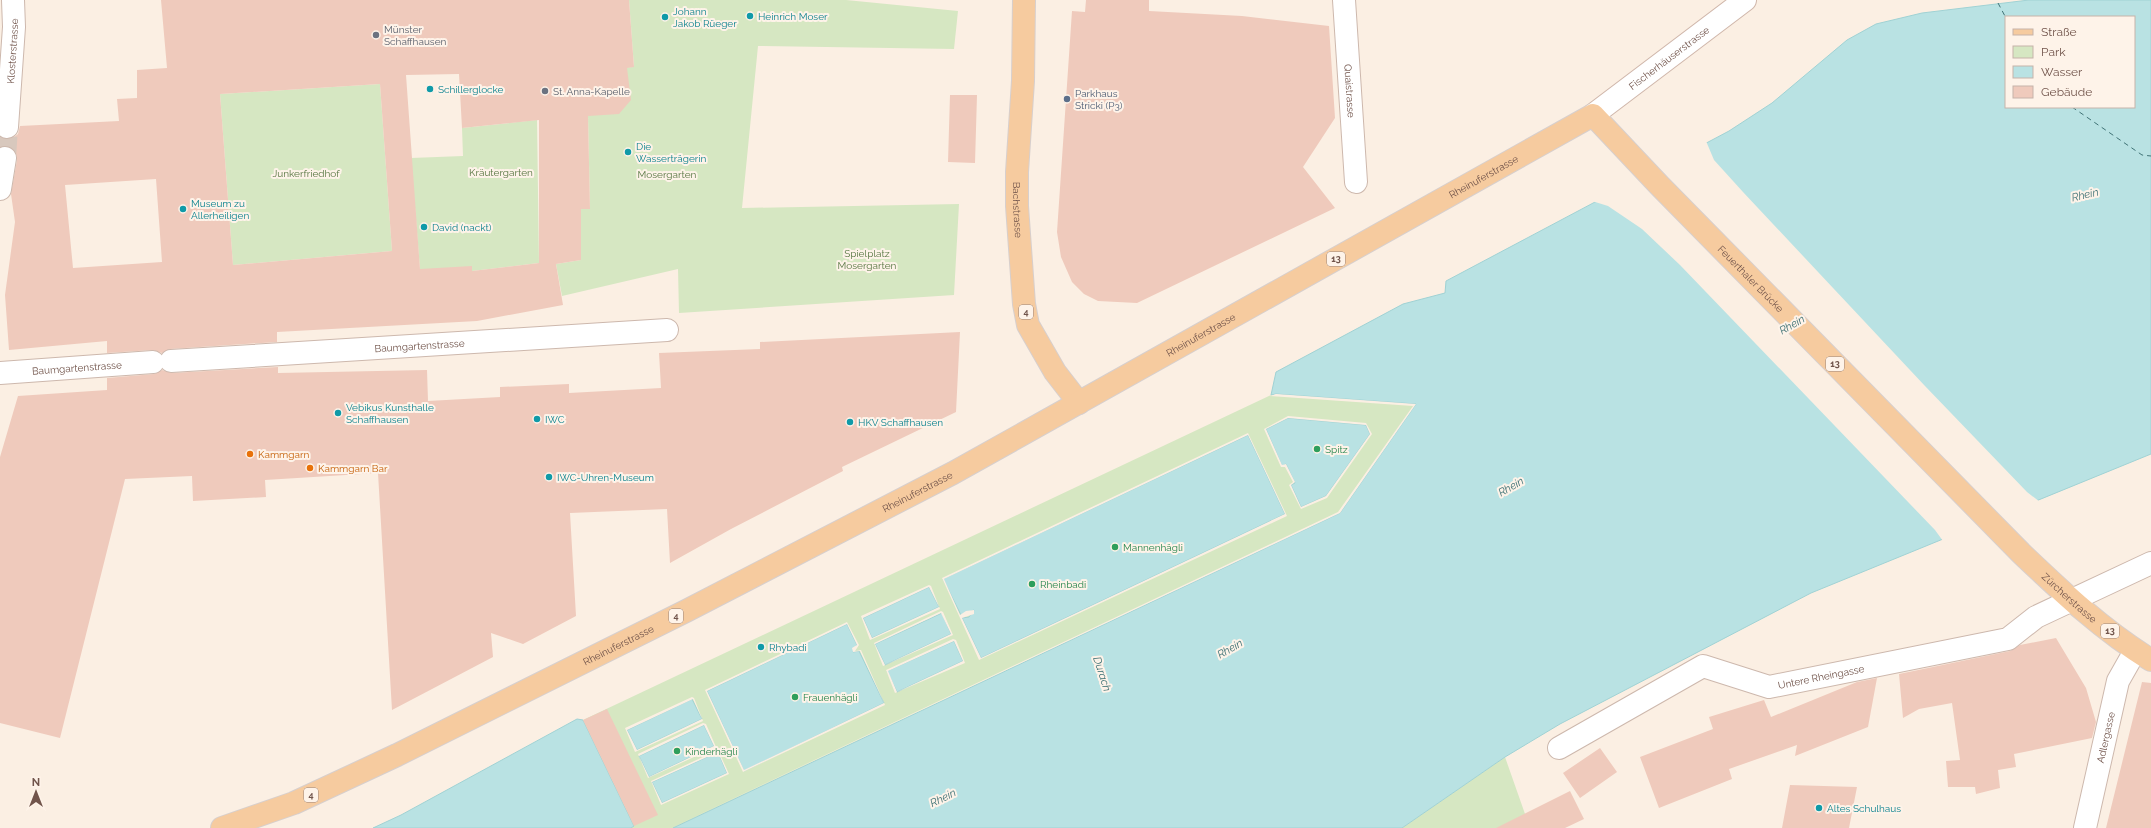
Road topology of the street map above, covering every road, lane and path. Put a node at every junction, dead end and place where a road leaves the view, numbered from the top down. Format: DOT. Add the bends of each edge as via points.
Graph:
graph roads {
  1 [pos="13,0"];
  2 [pos="1024,0"];
  3 [pos="1344,0"];
  4 [pos="1745,0"];
  5 [pos="1593,115"];
  6 [pos="7,127"];
  7 [pos="5,158"];
  8 [pos="1356,182"];
  9 [pos="0,189"];
  10 [pos="667,330"];
  11 [pos="0,373"];
  12 [pos="1079,403"];
  13 [pos="2012,543"];
  14 [pos="2151,563"];
  15 [pos="2070,600"];
  16 [pos="2143,655"];
  17 [pos="1559,748"];
  18 [pos="222,828"];
  19 [pos="2085,828"];
  1 -- 6 [label="street, Klosterstrasse" via="14,27"];
  2 -- 12 [label="main road, Bachstrasse / 4" via="1017,206 1024,304 1028,325 1055,372"];
  3 -- 8 [label="street, Quaistrasse"];
  4 -- 5 [label="street, Fischerhäuserstrasse"];
  5 -- 12 [label="main road, Rheinuferstrasse / 13"];
  5 -- 13 [label="main road, Feuerthaler Brücke / 13"];
  7 -- 9 [label="street"];
  10 -- 11 [label="street, Baumgartenstrasse"];
  12 -- 18 [label="main road, Rheinuferstrasse / 4" via="932,484 686,611 397,755 294,803"];
  13 -- 15 [label="main road, Zürcherstrasse / 13"];
  14 -- 15 [label="street, Untere Rheingasse"];
  15 -- 16 [label="main road, Zürcherstrasse / 13"];
  15 -- 17 [label="street, Untere Rheingasse" via="2036,617 2008,639 1769,687 1703,666"];
  16 -- 19 [label="street, Adlergasse" via="2118,681"];
}
